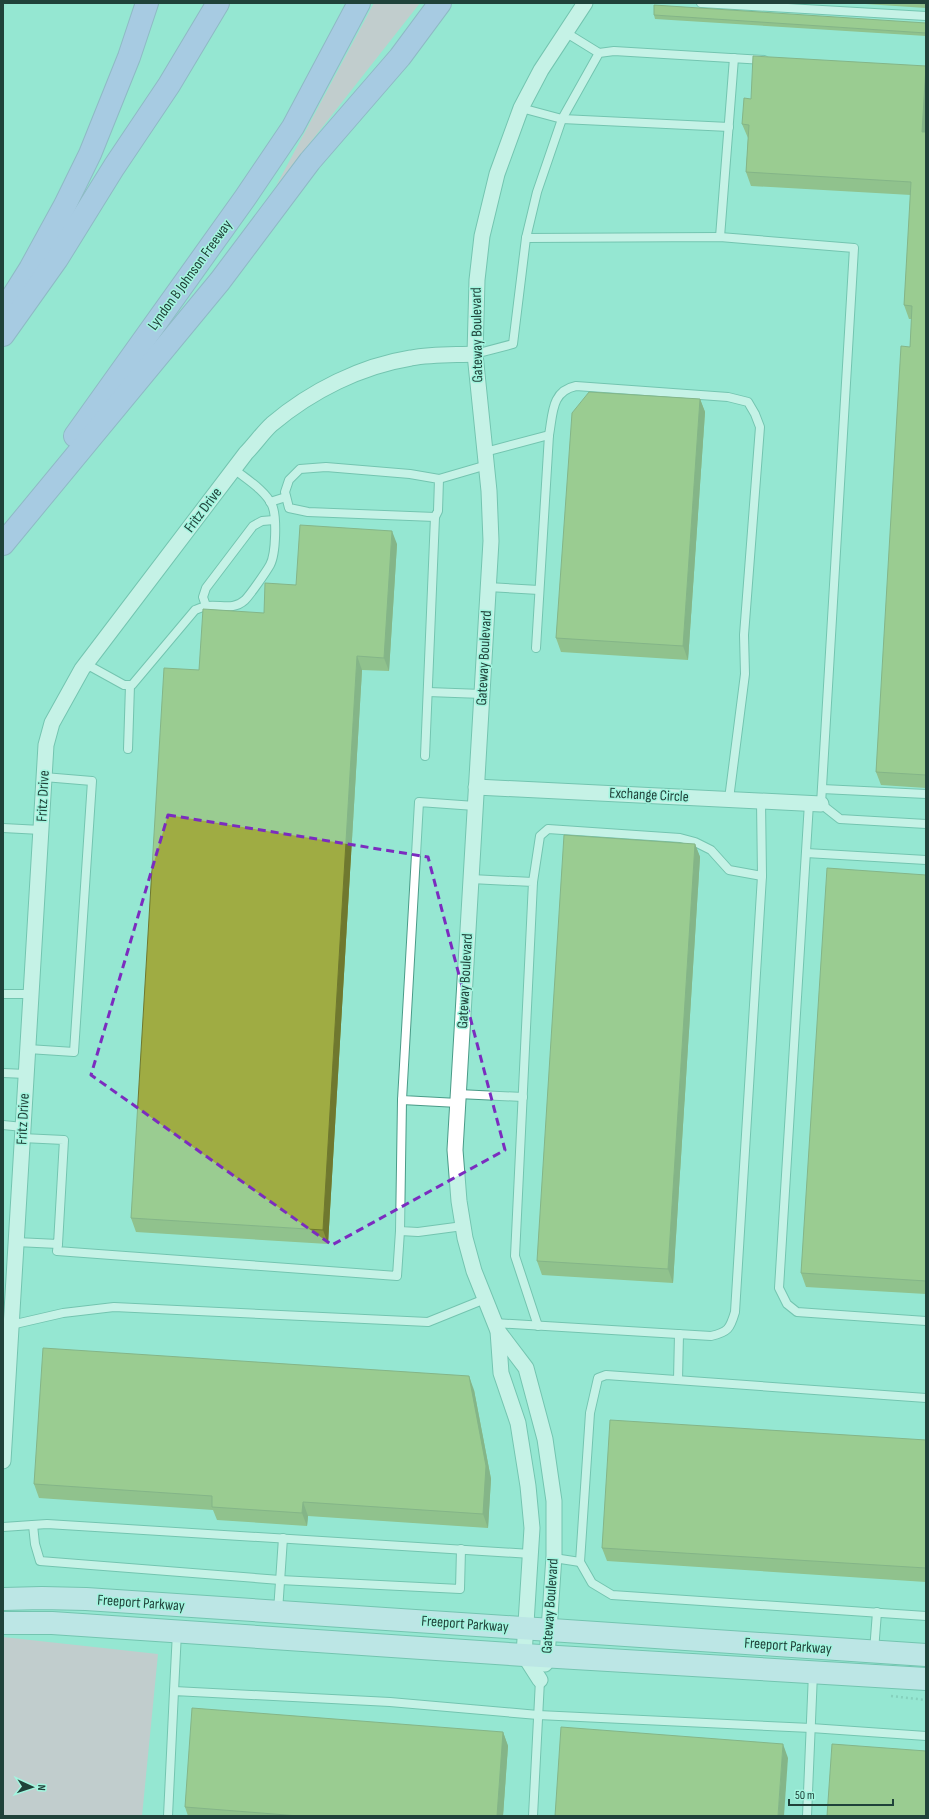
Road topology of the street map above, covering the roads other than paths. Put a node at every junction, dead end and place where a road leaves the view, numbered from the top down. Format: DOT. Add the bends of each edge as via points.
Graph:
graph roads {
  1 [pos="147,3"];
  2 [pos="218,3"];
  3 [pos="359,3"];
  4 [pos="440,3"];
  5 [pos="585,3"];
  6 [pos="701,3"];
  7 [pos="926,16"];
  8 [pos="565,32"];
  9 [pos="599,53"];
  10 [pos="734,58"];
  11 [pos="769,60"];
  12 [pos="521,108"];
  13 [pos="562,119"];
  14 [pos="729,127"];
  15 [pos="720,237"];
  16 [pos="526,238"];
  17 [pos="3,312"];
  18 [pos="3,335"];
  19 [pos="475,354"];
  20 [pos="549,435"];
  21 [pos="486,458"];
  22 [pos="234,469"];
  23 [pos="439,479"];
  24 [pos="286,497"];
  25 [pos="270,502"];
  26 [pos="435,517"];
  27 [pos="274,520"];
  28 [pos="3,537"];
  29 [pos="3,544"];
  30 [pos="488,587"];
  31 [pos="539,590"];
  32 [pos="206,606"];
  33 [pos="536,648"];
  34 [pos="86,664"];
  35 [pos="130,685"];
  36 [pos="428,692"];
  37 [pos="482,694"];
  38 [pos="128,749"];
  39 [pos="425,756"];
  40 [pos="44,777"];
  41 [pos="476,786"];
  42 [pos="822,789"];
  43 [pos="926,794"];
  44 [pos="729,799"];
  45 [pos="761,801"];
  46 [pos="815,804"];
  47 [pos="475,806"];
  48 [pos="926,824"];
  49 [pos="3,828"];
  50 [pos="41,830"];
  51 [pos="806,853"];
  52 [pos="926,860"];
  53 [pos="762,876"];
  54 [pos="471,879"];
  55 [pos="534,882"];
  56 [pos="3,994"];
  57 [pos="31,994"];
  58 [pos="28,1049"];
  59 [pos="3,1073"];
  60 [pos="26,1074"];
  61 [pos="523,1097"];
  62 [pos="458,1098"];
  63 [pos="402,1100"];
  64 [pos="3,1125"];
  65 [pos="23,1132"];
  66 [pos="463,1226"];
  67 [pos="400,1231"];
  68 [pos="16,1242"];
  69 [pos="58,1244"];
  70 [pos="485,1299"];
  71 [pos="926,1321"];
  72 [pos="11,1325"];
  73 [pos="538,1326"];
  74 [pos="496,1327"];
  75 [pos="679,1334"];
  76 [pos="678,1380"];
  77 [pos="926,1398"];
  78 [pos="3,1461"];
  79 [pos="33,1525"];
  80 [pos="3,1527"];
  81 [pos="283,1538"];
  82 [pos="461,1549"];
  83 [pos="531,1554"];
  84 [pos="554,1558"];
  85 [pos="580,1562"];
  86 [pos="280,1580"];
  87 [pos="3,1599"];
  88 [pos="278,1612"];
  89 [pos="877,1612"];
  90 [pos="926,1616"];
  91 [pos="3,1624"];
  92 [pos="526,1628"];
  93 [pos="549,1630"];
  94 [pos="177,1632"];
  95 [pos="874,1652"];
  96 [pos="524,1654"];
  97 [pos="547,1655"];
  98 [pos="926,1655"];
  99 [pos="813,1672"];
  100 [pos="926,1679"];
  101 [pos="540,1680"];
  102 [pos="174,1691"];
  103 [pos="538,1715"];
  104 [pos="811,1728"];
  105 [pos="926,1736"];
  106 [pos="168,1816"];
  107 [pos="532,1816"];
  108 [pos="807,1816"];
  1 -- 17 [label="highway" via="129,57 90,154 65,205"];
  2 -- 18 [label="highway" via="170,85 114,167 57,259"];
  3 -- 28 [label="highway, Lyndon B Johnson Freeway" via="293,127"];
  4 -- 29 [label="highway" via="400,57 310,161 220,281"];
  5 -- 8 [label="street, Gateway Boulevard"];
  6 -- 7 [label="lane"];
  8 -- 9 [label="lane"];
  8 -- 12 [label="street, Gateway Boulevard"];
  9 -- 10 [label="lane" via="614,51"];
  9 -- 13 [label="lane"];
  10 -- 11 [label="lane"];
  10 -- 14 [label="lane"];
  12 -- 13 [label="lane"];
  12 -- 19 [label="street, Gateway Boulevard" via="496,174 482,236 477,280"];
  13 -- 14 [label="lane"];
  13 -- 16 [label="lane" via="537,192"];
  14 -- 15 [label="lane"];
  15 -- 16 [label="lane"];
  15 -- 42 [label="lane" via="854,248"];
  16 -- 19 [label="lane" via="513,344"];
  19 -- 21 [label="street, Gateway Boulevard"];
  19 -- 22 [label="street, Fritz Drive" via="412,358 383,364 346,377 301,401 271,424"];
  20 -- 21 [label="lane"];
  20 -- 31 [label="lane"];
  20 -- 44 [label="lane" via="556,398 560,392 576,386 728,397 748,402 755,414 760,427 744,635 745,674"];
  21 -- 23 [label="lane"];
  21 -- 30 [label="street, Gateway Boulevard" via="491,541"];
  22 -- 25 [label="lane"];
  22 -- 34 [label="street, Fritz Drive"];
  23 -- 24 [label="lane" via="326,467 300,469 289,480"];
  23 -- 26 [label="lane" via="438,511"];
  24 -- 25 [label="lane"];
  24 -- 26 [label="lane" via="289,508 308,512"];
  25 -- 27 [label="lane"];
  26 -- 36 [label="lane"];
  27 -- 32 [label="lane" via="262,521 253,526 206,588 203,596"];
  27 -- 32 [label="lane" via="274,550 270,564 245,600 232,606"];
  30 -- 31 [label="lane"];
  30 -- 37 [label="street, Gateway Boulevard"];
  31 -- 33 [label="lane"];
  32 -- 35 [label="lane" via="195,610"];
  34 -- 35 [label="lane" via="124,685"];
  34 -- 40 [label="street, Fritz Drive" via="52,723 46,745"];
  35 -- 38 [label="lane"];
  36 -- 37 [label="lane"];
  36 -- 39 [label="lane"];
  37 -- 41 [label="street, Gateway Boulevard"];
  40 -- 50 [label="street, Fritz Drive"];
  40 -- 58 [label="lane" via="92,781 74,1052"];
  41 -- 44 [label="street, Exchange Circle"];
  41 -- 47 [label="street, Gateway Boulevard"];
  42 -- 43 [label="lane"];
  42 -- 46 [label="lane"];
  44 -- 45 [label="street, Exchange Circle"];
  45 -- 46 [label="street, Exchange Circle"];
  45 -- 53 [label="lane"];
  46 -- 48 [label="lane" via="840,819"];
  46 -- 51 [label="lane"];
  47 -- 54 [label="street, Gateway Boulevard"];
  47 -- 63 [label="lane" via="419,802"];
  49 -- 50 [label="lane"];
  50 -- 57 [label="street, Fritz Drive"];
  51 -- 52 [label="lane"];
  51 -- 71 [label="lane" via="780,1288 787,1304 798,1312"];
  53 -- 55 [label="lane" via="729,870 711,850 696,842 680,838 548,829 540,836"];
  53 -- 75 [label="lane" via="735,1312 731,1326 724,1333 710,1336"];
  54 -- 55 [label="lane"];
  54 -- 62 [label="street, Gateway Boulevard"];
  55 -- 61 [label="lane"];
  56 -- 57 [label="lane"];
  57 -- 58 [label="street, Fritz Drive"];
  58 -- 60 [label="street, Fritz Drive"];
  59 -- 60 [label="lane"];
  60 -- 65 [label="street, Fritz Drive"];
  61 -- 62 [label="lane"];
  61 -- 73 [label="lane" via="514,1256"];
  62 -- 63 [label="lane"];
  62 -- 66 [label="street, Gateway Boulevard" via="455,1150"];
  63 -- 67 [label="lane"];
  64 -- 65 [label="lane"];
  65 -- 68 [label="street, Fritz Drive"];
  65 -- 69 [label="lane" via="64,1140"];
  66 -- 67 [label="lane" via="418,1232"];
  66 -- 70 [label="street, Gateway Boulevard" via="474,1271"];
  67 -- 69 [label="lane" via="397,1276 57,1251"];
  68 -- 69 [label="lane"];
  68 -- 72 [label="street, Fritz Drive"];
  70 -- 72 [label="lane" via="428,1322 114,1307 63,1313"];
  70 -- 74 [label="street, Gateway Boulevard"];
  72 -- 78 [label="street, Fritz Drive"];
  73 -- 74 [label="lane"];
  73 -- 75 [label="lane"];
  74 -- 83 [label="street, Gateway Boulevard" via="501,1373 518,1423 528,1486 532,1528"];
  74 -- 84 [label="street, Gateway Boulevard" via="526,1368 545,1439 554,1501"];
  75 -- 76 [label="lane"];
  76 -- 77 [label="lane"];
  76 -- 85 [label="lane" via="606,1375 598,1378 590,1413"];
  79 -- 80 [label="lane"];
  79 -- 81 [label="lane"];
  79 -- 86 [label="lane" via="40,1561"];
  81 -- 82 [label="lane"];
  81 -- 86 [label="lane"];
  82 -- 83 [label="lane"];
  82 -- 86 [label="lane" via="460,1589"];
  83 -- 92 [label="street, Gateway Boulevard"];
  84 -- 85 [label="lane"];
  84 -- 93 [label="street, Gateway Boulevard"];
  85 -- 89 [label="lane" via="592,1583 612,1595"];
  86 -- 88 [label="lane"];
  87 -- 88 [label="main road, Freeport Parkway" via="86,1599"];
  88 -- 92 [label="main road, Freeport Parkway"];
  89 -- 90 [label="lane"];
  89 -- 95 [label="lane"];
  91 -- 94 [label="main road, Freeport Parkway" via="52,1623"];
  92 -- 93 [label="main road, Freeport Parkway"];
  92 -- 96 [label="street, Gateway Boulevard"];
  93 -- 95 [label="main road, Freeport Parkway"];
  93 -- 97 [label="street, Gateway Boulevard"];
  94 -- 96 [label="main road, Freeport Parkway"];
  94 -- 102 [label="lane"];
  95 -- 98 [label="main road, Freeport Parkway"];
  96 -- 97 [label="main road, Freeport Parkway"];
  96 -- 101 [label="street, Gateway Boulevard"];
  97 -- 99 [label="main road, Freeport Parkway"];
  97 -- 101 [label="street, Gateway Boulevard"];
  99 -- 100 [label="main road, Freeport Parkway"];
  99 -- 104 [label="lane"];
  101 -- 103 [label="lane"];
  102 -- 103 [label="lane" via="390,1702"];
  102 -- 106 [label="lane"];
  103 -- 104 [label="lane"];
  103 -- 107 [label="lane"];
  104 -- 105 [label="lane"];
  104 -- 108 [label="lane"];
}
